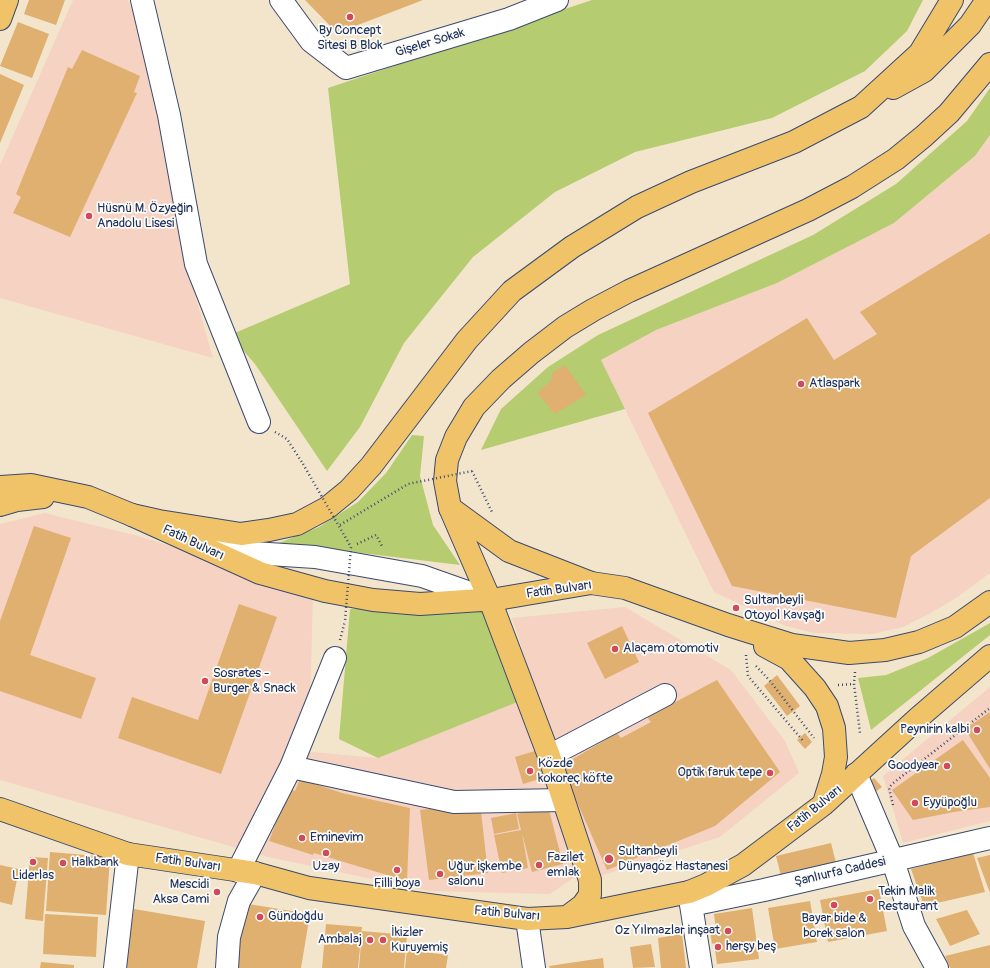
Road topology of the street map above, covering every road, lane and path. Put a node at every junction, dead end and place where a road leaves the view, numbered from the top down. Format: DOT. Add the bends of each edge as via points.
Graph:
graph roads {
  1 [pos="8,0"];
  2 [pos="142,0"];
  3 [pos="281,0"];
  4 [pos="557,0"];
  5 [pos="952,0"];
  6 [pos="987,0"];
  7 [pos="0,19"];
  8 [pos="990,64"];
  9 [pos="861,107"];
  10 [pos="259,422"];
  11 [pos="287,439"];
  12 [pos="0,487"];
  13 [pos="88,497"];
  14 [pos="0,505"];
  15 [pos="450,508"];
  16 [pos="492,513"];
  17 [pos="132,515"];
  18 [pos="340,525"];
  19 [pos="352,546"];
  20 [pos="383,548"];
  21 [pos="591,583"];
  22 [pos="490,600"];
  23 [pos="990,602"];
  24 [pos="345,621"];
  25 [pos="728,625"];
  26 [pos="746,655"];
  27 [pos="990,656"];
  28 [pos="335,658"];
  29 [pos="855,669"];
  30 [pos="770,681"];
  31 [pos="854,684"];
  32 [pos="838,685"];
  33 [pos="665,695"];
  34 [pos="990,708"];
  35 [pos="860,733"];
  36 [pos="804,742"];
  37 [pos="818,744"];
  38 [pos="549,756"];
  39 [pos="291,767"];
  40 [pos="856,774"];
  41 [pos="563,800"];
  42 [pos="824,804"];
  43 [pos="0,810"];
  44 [pos="895,812"];
  45 [pos="990,838"];
  46 [pos="128,854"];
  47 [pos="893,861"];
  48 [pos="247,872"];
  49 [pos="690,898"];
  50 [pos="567,917"];
  51 [pos="527,919"];
  52 [pos="115,968"];
  53 [pos="227,968"];
  54 [pos="534,968"];
  55 [pos="700,968"];
  56 [pos="937,968"];
  1 -- 7 [label="main road"];
  2 -- 10 [label="street" via="169,115 196,264"];
  3 -- 4 [label="street, Gişeler Sokak" via="311,41 346,68 509,19"];
  5 -- 9 [label="main road" via="920,53"];
  6 -- 9 [label="main road" via="970,25 924,71"];
  8 -- 15 [label="main road" via="949,113 924,136 896,159 852,187 808,210 629,291 565,327 531,353 474,407 456,437 447,460 444,481"];
  9 -- 17 [label="main road" via="794,142 691,182 637,207 572,247 512,291 467,340 371,466 349,490 327,508 297,524 241,534"];
  11 -- 18 [label="path, bridge"];
  12 -- 13 [label="main road, Fatih Bulvarı" via="31,485"];
  13 -- 14 [label="main road, Fatih Bulvarı" via="54,496"];
  13 -- 17 [label="main road, Fatih Bulvarı"];
  15 -- 21 [label="main road" via="509,551"];
  15 -- 22 [label="main road"];
  16 -- 18 [label="path, bridge" via="472,471 408,484"];
  17 -- 22 [label="street, Fatih Bulvarı" via="253,553 315,557 422,576"];
  17 -- 22 [label="main road, Fatih Bulvarı" via="260,574 325,591 374,600 420,604"];
  18 -- 19 [label="path, bridge"];
  19 -- 20 [label="path" via="376,535"];
  19 -- 24 [label="path, bridge"];
  21 -- 22 [label="main road, Fatih Bulvarı"];
  21 -- 25 [label="main road, Fatih Bulvarı" via="625,588"];
  22 -- 38 [label="main road"];
  23 -- 25 [label="main road, Fatih Bulvarı" via="955,627 919,642 886,650 849,653 792,645"];
  25 -- 42 [label="main road" via="789,659 827,706 834,728 836,757"];
  26 -- 36 [label="path" via="748,676"];
  27 -- 40 [label="main road, Fatih Bulvarı"];
  28 -- 39 [label="street"];
  29 -- 31 [label="path"];
  30 -- 37 [label="path"];
  31 -- 32 [label="path"];
  31 -- 35 [label="path"];
  33 -- 38 [label="street"];
  34 -- 44 [label="path" via="892,784 889,788"];
  38 -- 41 [label="main road"];
  39 -- 41 [label="street" via="454,802"];
  39 -- 48 [label="street"];
  40 -- 42 [label="main road, Fatih Bulvarı"];
  40 -- 47 [label="street"];
  41 -- 50 [label="main road" via="590,880 590,895 583,905"];
  42 -- 49 [label="main road, Fatih Bulvarı" via="743,865 706,885"];
  43 -- 46 [label="main road, Fatih Bulvarı"];
  45 -- 47 [label="street, Şanlıurfa Caddesi"];
  46 -- 48 [label="main road, Fatih Bulvarı"];
  46 -- 52 [label="street"];
  47 -- 49 [label="street, Şanlıurfa Caddesi"];
  47 -- 56 [label="street" via="914,926"];
  48 -- 51 [label="main road, Fatih Bulvarı" via="309,888"];
  48 -- 53 [label="street" via="229,937"];
  49 -- 50 [label="main road, Fatih Bulvarı"];
  49 -- 55 [label="street"];
  50 -- 51 [label="main road, Fatih Bulvarı"];
  51 -- 54 [label="street"];
}
